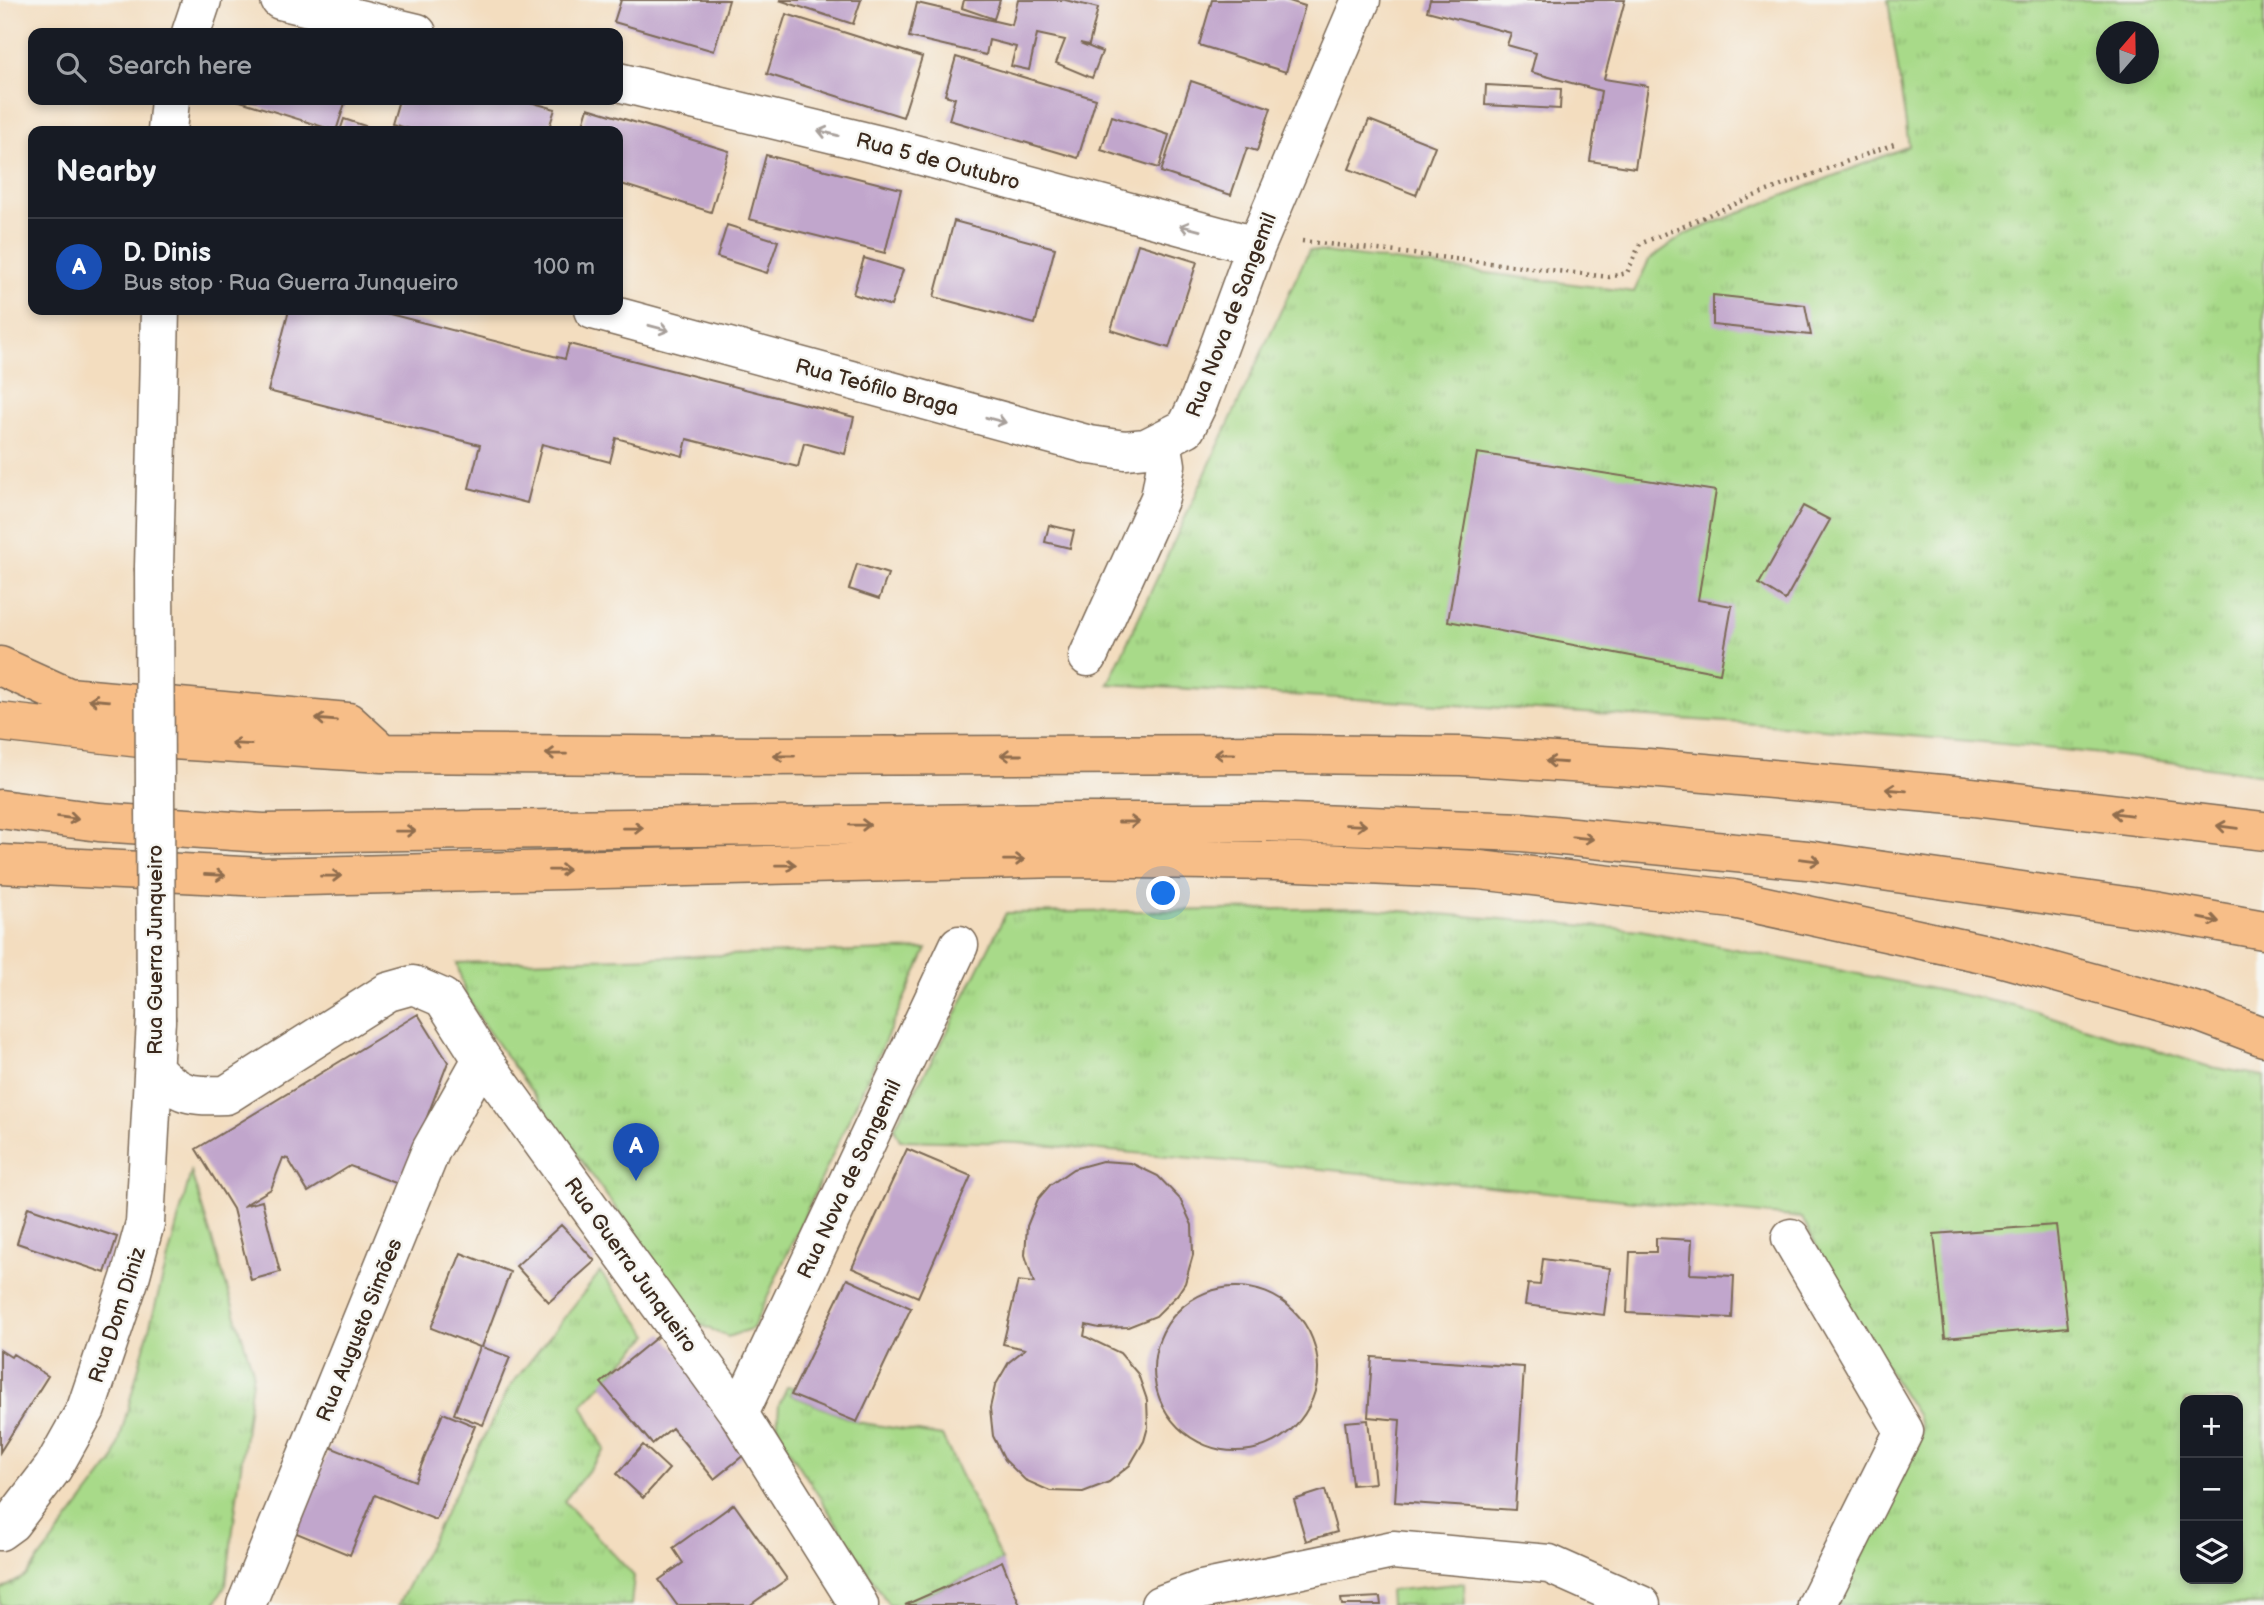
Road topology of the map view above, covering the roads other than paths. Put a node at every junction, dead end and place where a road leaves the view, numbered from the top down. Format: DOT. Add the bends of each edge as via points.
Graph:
graph roads {
  1 [pos="202,0"];
  2 [pos="279,0"];
  3 [pos="1361,0"];
  4 [pos="193,28"];
  5 [pos="396,28"];
  6 [pos="623,83"];
  7 [pos="170,105"];
  8 [pos="167,126"];
  9 [pos="1260,237"];
  10 [pos="160,315"];
  11 [pos="611,315"];
  12 [pos="1162,440"];
  13 [pos="1088,657"];
  14 [pos="0,666"];
  15 [pos="0,722"];
  16 [pos="382,752"];
  17 [pos="0,809"];
  18 [pos="2264,831"];
  19 [pos="0,864"];
  20 [pos="2264,930"];
  21 [pos="959,945"];
  22 [pos="2264,1037"];
  23 [pos="482,1059"];
  24 [pos="155,1070"];
  25 [pos="1791,1238"];
  26 [pos="739,1414"];
  27 [pos="0,1531"];
  28 [pos="246,1605"];
  29 [pos="859,1605"];
  30 [pos="1160,1605"];
  31 [pos="1641,1605"];
  32 [pos="1817,1605"];
  1 -- 4 [label="street"];
  2 -- 5 [label="street"];
  3 -- 9 [label="street, Rua Nova de Sangemil"];
  9 -- 6 [label="street, Rua 5 de Outubro, one-way"];
  7 -- 8 [label="street"];
  9 -- 12 [label="street, Rua Nova de Sangemil" via="1186,428"];
  10 -- 24 [label="street, Rua Guerra Junqueiro, bridge" via="154,568"];
  11 -- 12 [label="street, Rua Teófilo Braga, one-way" via="1090,445 1125,450 1146,448"];
  12 -- 13 [label="street" via="1166,465 1160,498"];
  16 -- 14 [label="highway, one-way" via="348,722 68,697"];
  16 -- 15 [label="highway, one-way" via="140,738"];
  18 -- 16 [label="highway, one-way" via="1964,796 1461,756"];
  17 -- 20 [label="highway, one-way" via="99,822 263,832 1198,822 1522,832 1807,860"];
  19 -- 22 [label="highway, one-way" via="263,877 1065,858 1479,870 1733,899 1996,956 2198,1012"];
  21 -- 26 [label="street, Rua Nova de Sangemil"];
  23 -- 24 [label="street, Rua Guerra Junqueiro" via="443,998 413,985 388,992 226,1095 199,1096 172,1088"];
  23 -- 26 [label="street, Rua Guerra Junqueiro"];
  23 -- 28 [label="street, Rua Augusto Simões" via="431,1150"];
  24 -- 27 [label="street, Rua Dom Diniz" via="145,1223 86,1409 52,1468"];
  25 -- 32 [label="street" via="1904,1431"];
  26 -- 29 [label="street, Rua Guerra Junqueiro"];
  30 -- 31 [label="street" via="1201,1590 1393,1550 1549,1564"];
}
